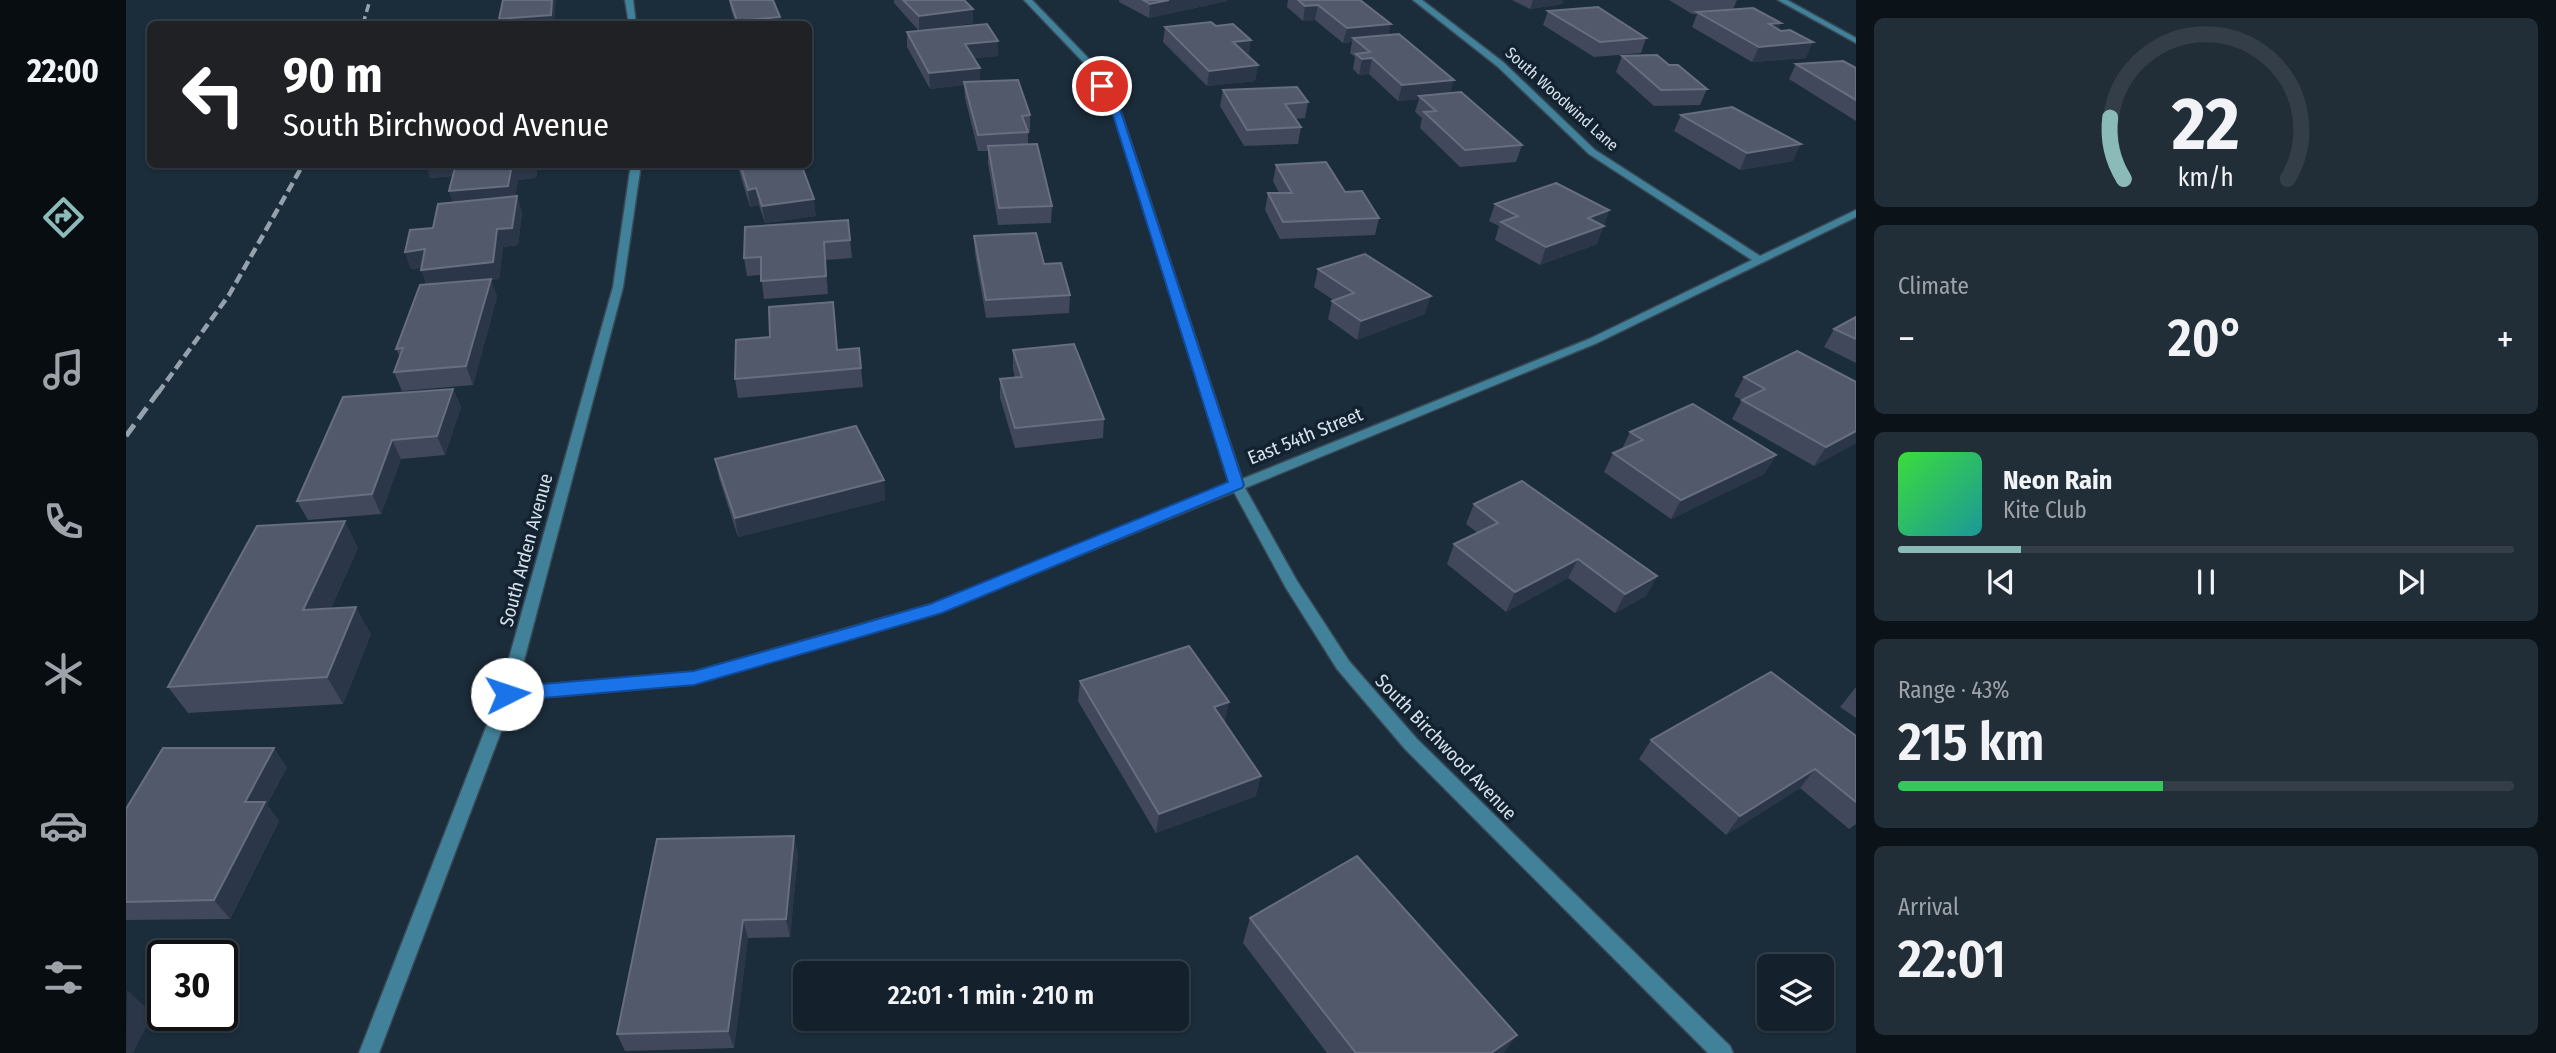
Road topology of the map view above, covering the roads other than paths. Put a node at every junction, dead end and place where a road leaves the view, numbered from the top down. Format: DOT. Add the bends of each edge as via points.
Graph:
graph roads {
  1 [pos="629,0"];
  2 [pos="1028,0"];
  3 [pos="1418,0"];
  4 [pos="1782,0"];
  5 [pos="632,21"];
  6 [pos="1856,41"];
  7 [pos="635,168"];
  8 [pos="1856,213"];
  9 [pos="1760,260"];
  10 [pos="1237,485"];
  11 [pos="507,694"];
  12 [pos="369,1053"];
  13 [pos="1723,1053"];
  1 -- 5 [label="street"];
  2 -- 10 [label="street, South Birchwood Avenue" via="1090,64 1115,109"];
  3 -- 9 [label="street, South Woodwind Lane" via="1500,64 1592,152"];
  4 -- 6 [label="street"];
  7 -- 11 [label="street, South Arden Avenue" via="618,287"];
  8 -- 9 [label="street, East 54th Street"];
  9 -- 10 [label="street, East 54th Street" via="1592,341"];
  10 -- 11 [label="street, East 54th Street" via="936,608 844,636 694,678"];
  10 -- 13 [label="street, South Birchwood Avenue" via="1291,584 1343,664 1411,744"];
  11 -- 12 [label="street, South Arden Avenue"];
}
